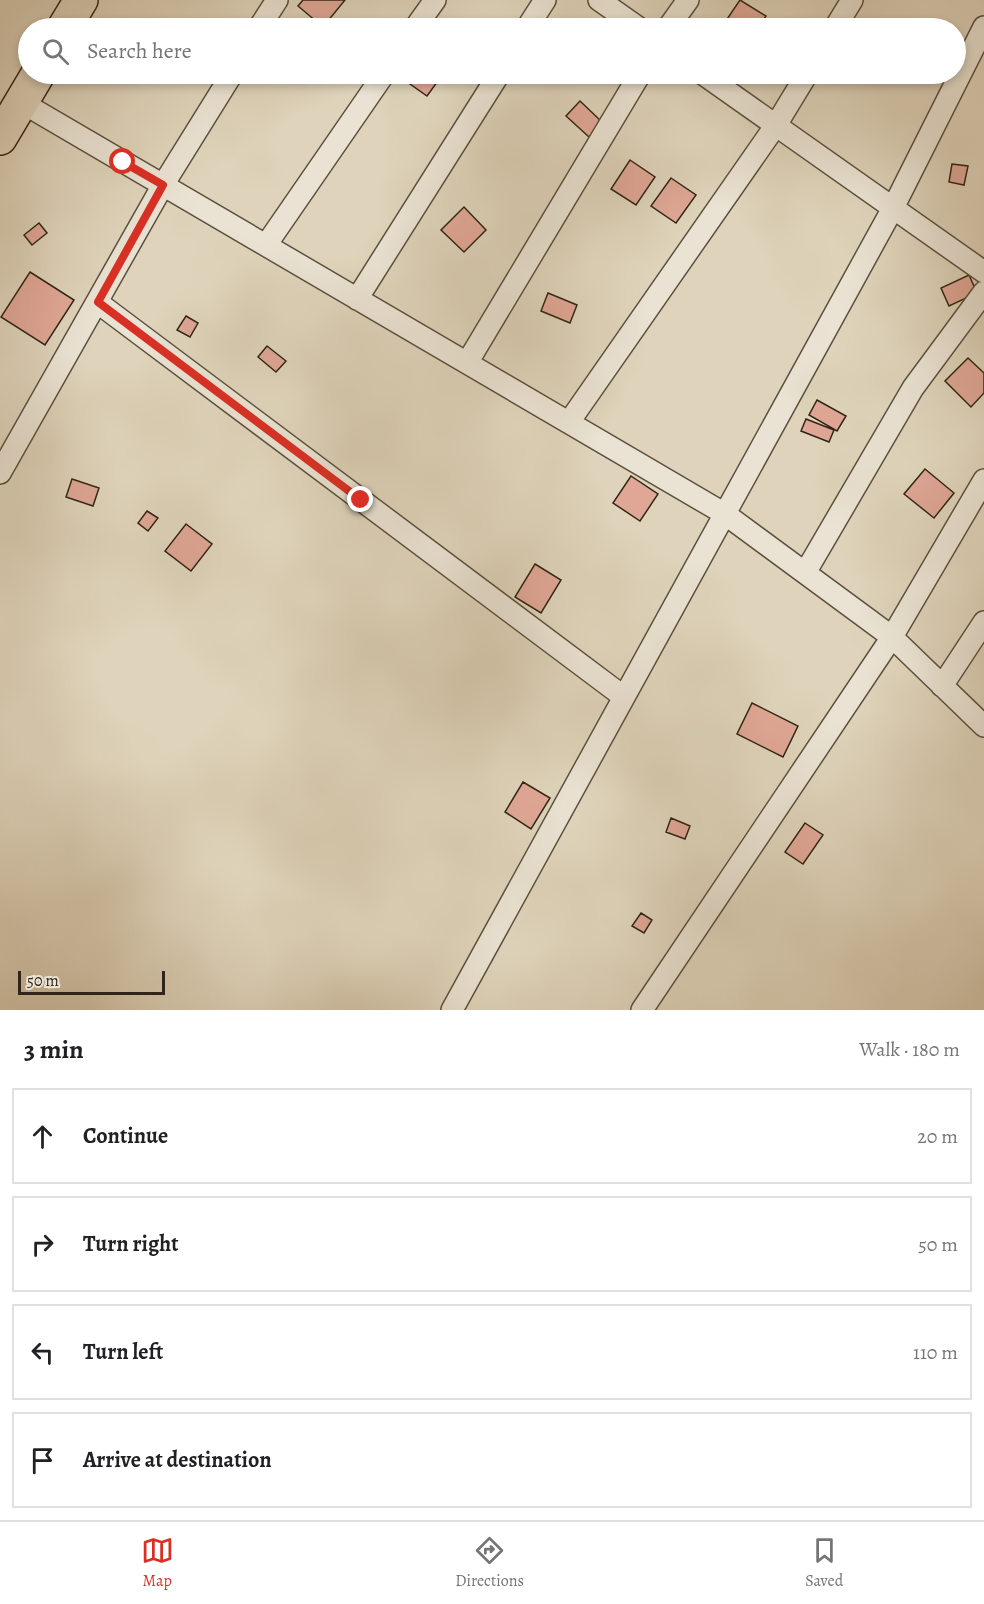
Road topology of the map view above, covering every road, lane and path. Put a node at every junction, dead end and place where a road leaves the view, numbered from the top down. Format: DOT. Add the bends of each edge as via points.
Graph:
graph roads {
  1 [pos="81,0"];
  2 [pos="277,0"];
  3 [pos="435,0"];
  4 [pos="545,0"];
  5 [pos="599,0"];
  6 [pos="688,0"];
  7 [pos="852,0"];
  8 [pos="70,18"];
  9 [pos="265,18"];
  10 [pos="423,18"];
  11 [pos="533,18"];
  12 [pos="625,18"];
  13 [pos="675,18"];
  14 [pos="841,18"];
  15 [pos="984,27"];
  16 [pos="966,63"];
  17 [pos="32,84"];
  18 [pos="226,84"];
  19 [pos="377,84"];
  20 [pos="493,84"];
  21 [pos="634,84"];
  22 [pos="717,84"];
  23 [pos="801,84"];
  24 [pos="955,84"];
  25 [pos="21,102"];
  26 [pos="776,125"];
  27 [pos="0,138"];
  28 [pos="163,185"];
  29 [pos="893,208"];
  30 [pos="266,245"];
  31 [pos="980,261"];
  32 [pos="984,292"];
  33 [pos="357,299"];
  34 [pos="98,302"];
  35 [pos="467,363"];
  36 [pos="569,422"];
  37 [pos="0,473"];
  38 [pos="984,480"];
  39 [pos="725,514"];
  40 [pos="805,573"];
  41 [pos="984,622"];
  42 [pos="892,637"];
  43 [pos="942,686"];
  44 [pos="624,697"];
  45 [pos="984,726"];
  46 [pos="452,1010"];
  47 [pos="642,1010"];
  1 -- 8 [label="highway"];
  2 -- 9 [label="street"];
  3 -- 10 [label="street"];
  4 -- 11 [label="street"];
  5 -- 12 [label="street"];
  6 -- 13 [label="street"];
  7 -- 14 [label="street"];
  15 -- 16 [label="street"];
  17 -- 25 [label="highway"];
  18 -- 28 [label="street"];
  19 -- 30 [label="street"];
  20 -- 33 [label="street"];
  21 -- 35 [label="street"];
  22 -- 26 [label="street"];
  23 -- 26 [label="street"];
  24 -- 29 [label="street"];
  25 -- 27 [label="highway"];
  25 -- 28 [label="street"];
  26 -- 29 [label="street"];
  26 -- 36 [label="street"];
  28 -- 30 [label="street"];
  28 -- 34 [label="street"];
  29 -- 31 [label="street"];
  29 -- 39 [label="street"];
  30 -- 33 [label="street"];
  32 -- 40 [label="street" via="913,388"];
  33 -- 35 [label="street"];
  34 -- 37 [label="street"];
  34 -- 44 [label="street"];
  35 -- 36 [label="street"];
  36 -- 39 [label="street"];
  38 -- 42 [label="street"];
  39 -- 40 [label="street"];
  39 -- 44 [label="street"];
  40 -- 42 [label="street"];
  41 -- 43 [label="street"];
  42 -- 43 [label="street"];
  42 -- 47 [label="street"];
  43 -- 45 [label="street"];
  44 -- 46 [label="street"];
}
